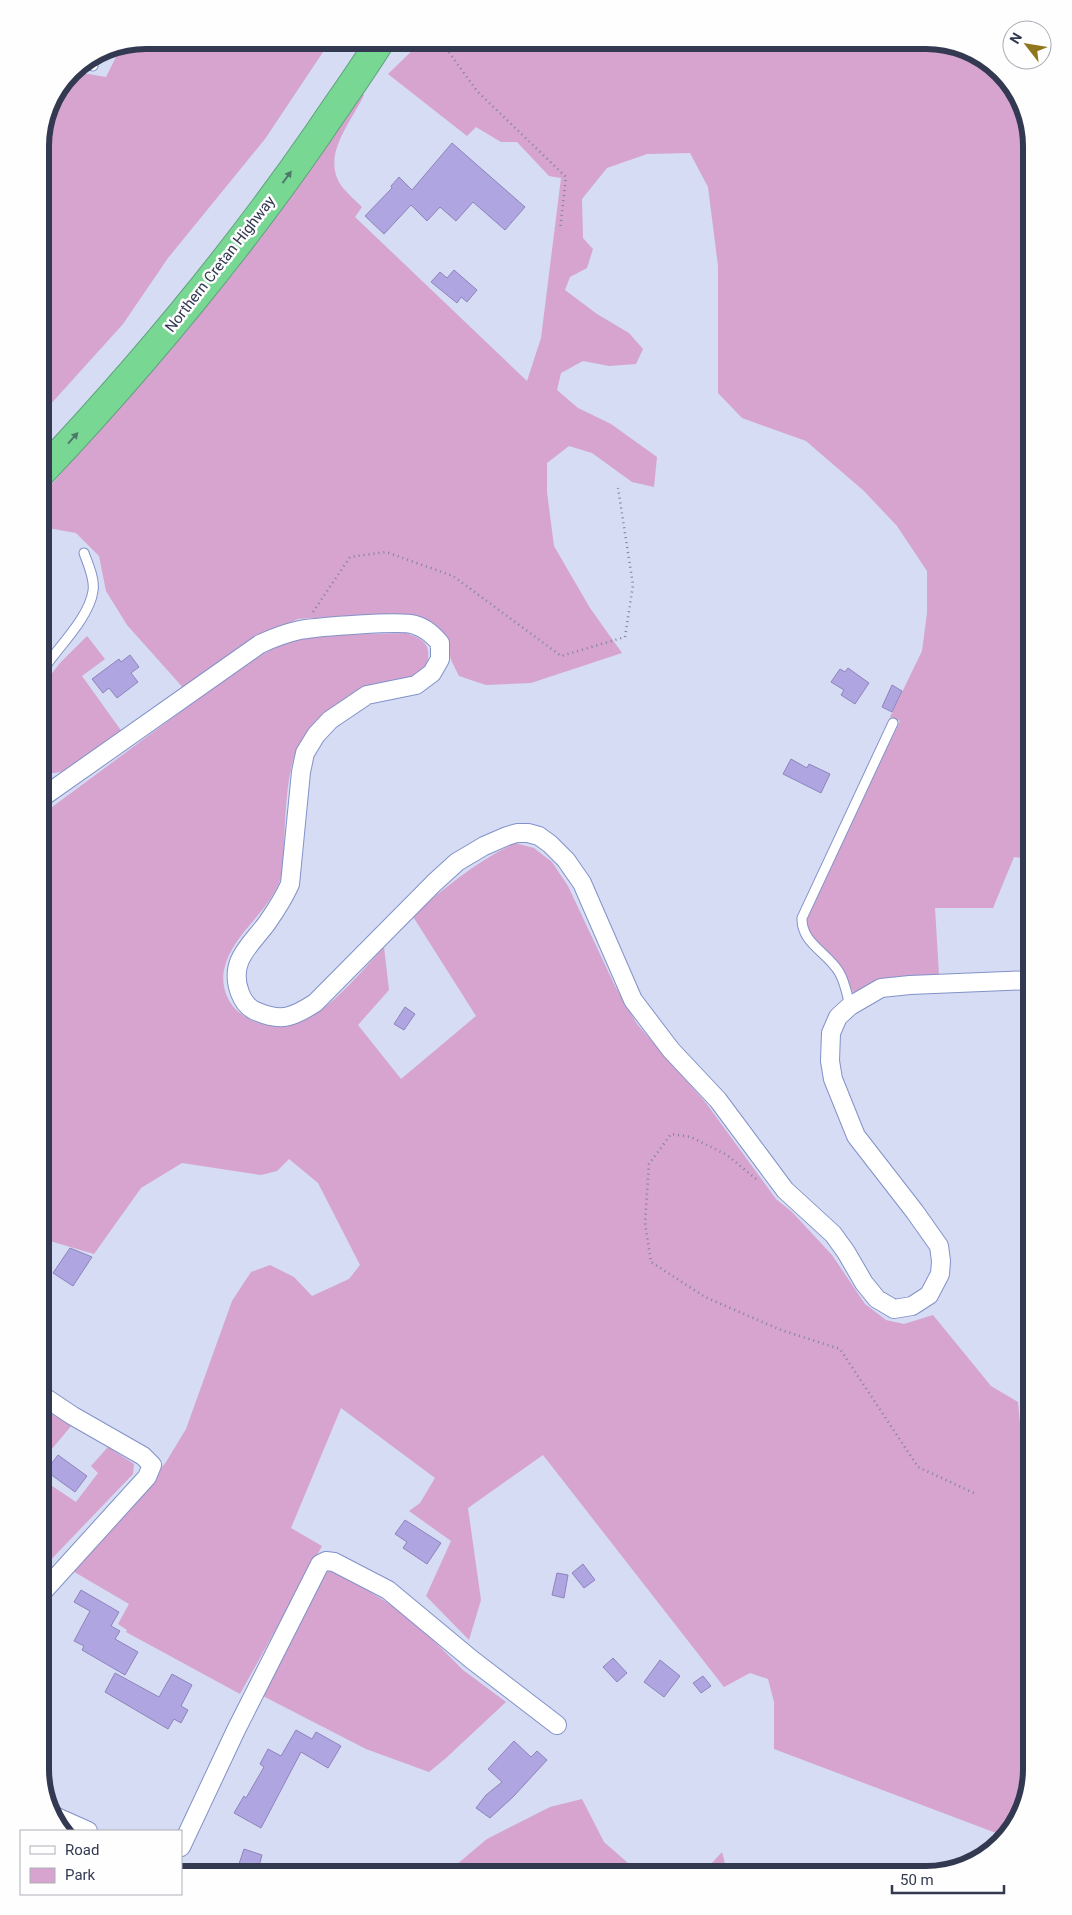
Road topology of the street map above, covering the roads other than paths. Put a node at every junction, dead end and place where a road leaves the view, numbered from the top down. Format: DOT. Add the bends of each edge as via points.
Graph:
graph roads {
  1 [pos="375,49"];
  2 [pos="49,464"];
  3 [pos="84,553"];
  4 [pos="49,662"];
  5 [pos="893,723"];
  6 [pos="49,793"];
  7 [pos="1023,980"];
  8 [pos="850,1006"];
  9 [pos="49,1400"];
  10 [pos="49,1585"];
  11 [pos="557,1725"];
  12 [pos="63,1819"];
  13 [pos="86,1830"];
  14 [pos="182,1845"];
  2 -- 1 [label="highway, Northern Cretan Highway, one-way" via="132,373 232,252 299,162"];
  3 -- 4 [label="lane" via="93,591 79,622"];
  5 -- 8 [label="lane" via="802,918 805,936 839,972"];
  6 -- 8 [label="street" via="260,644 280,635 375,624 414,624 430,632 440,643 440,659 432,673 416,685 368,696 330,720 305,753 290,884 284,898 247,946 238,964 235,981 242,1000 254,1011 272,1018 301,1012 315,1003 458,862 507,836 517,833 539,836 566,860 582,883 633,1000 666,1043 718,1100 785,1190 833,1234 877,1299 894,1309 902,1308 921,1302 928,1295 940,1274 942,1261 939,1246 916,1212 856,1136 833,1079 831,1032 838,1017"];
  7 -- 8 [label="street" via="881,988"];
  9 -- 10 [label="street" via="143,1456 152,1465 147,1477"];
  11 -- 14 [label="street" via="388,1590 334,1562 323,1562 236,1730"];
  12 -- 13 [label="street"];
}
